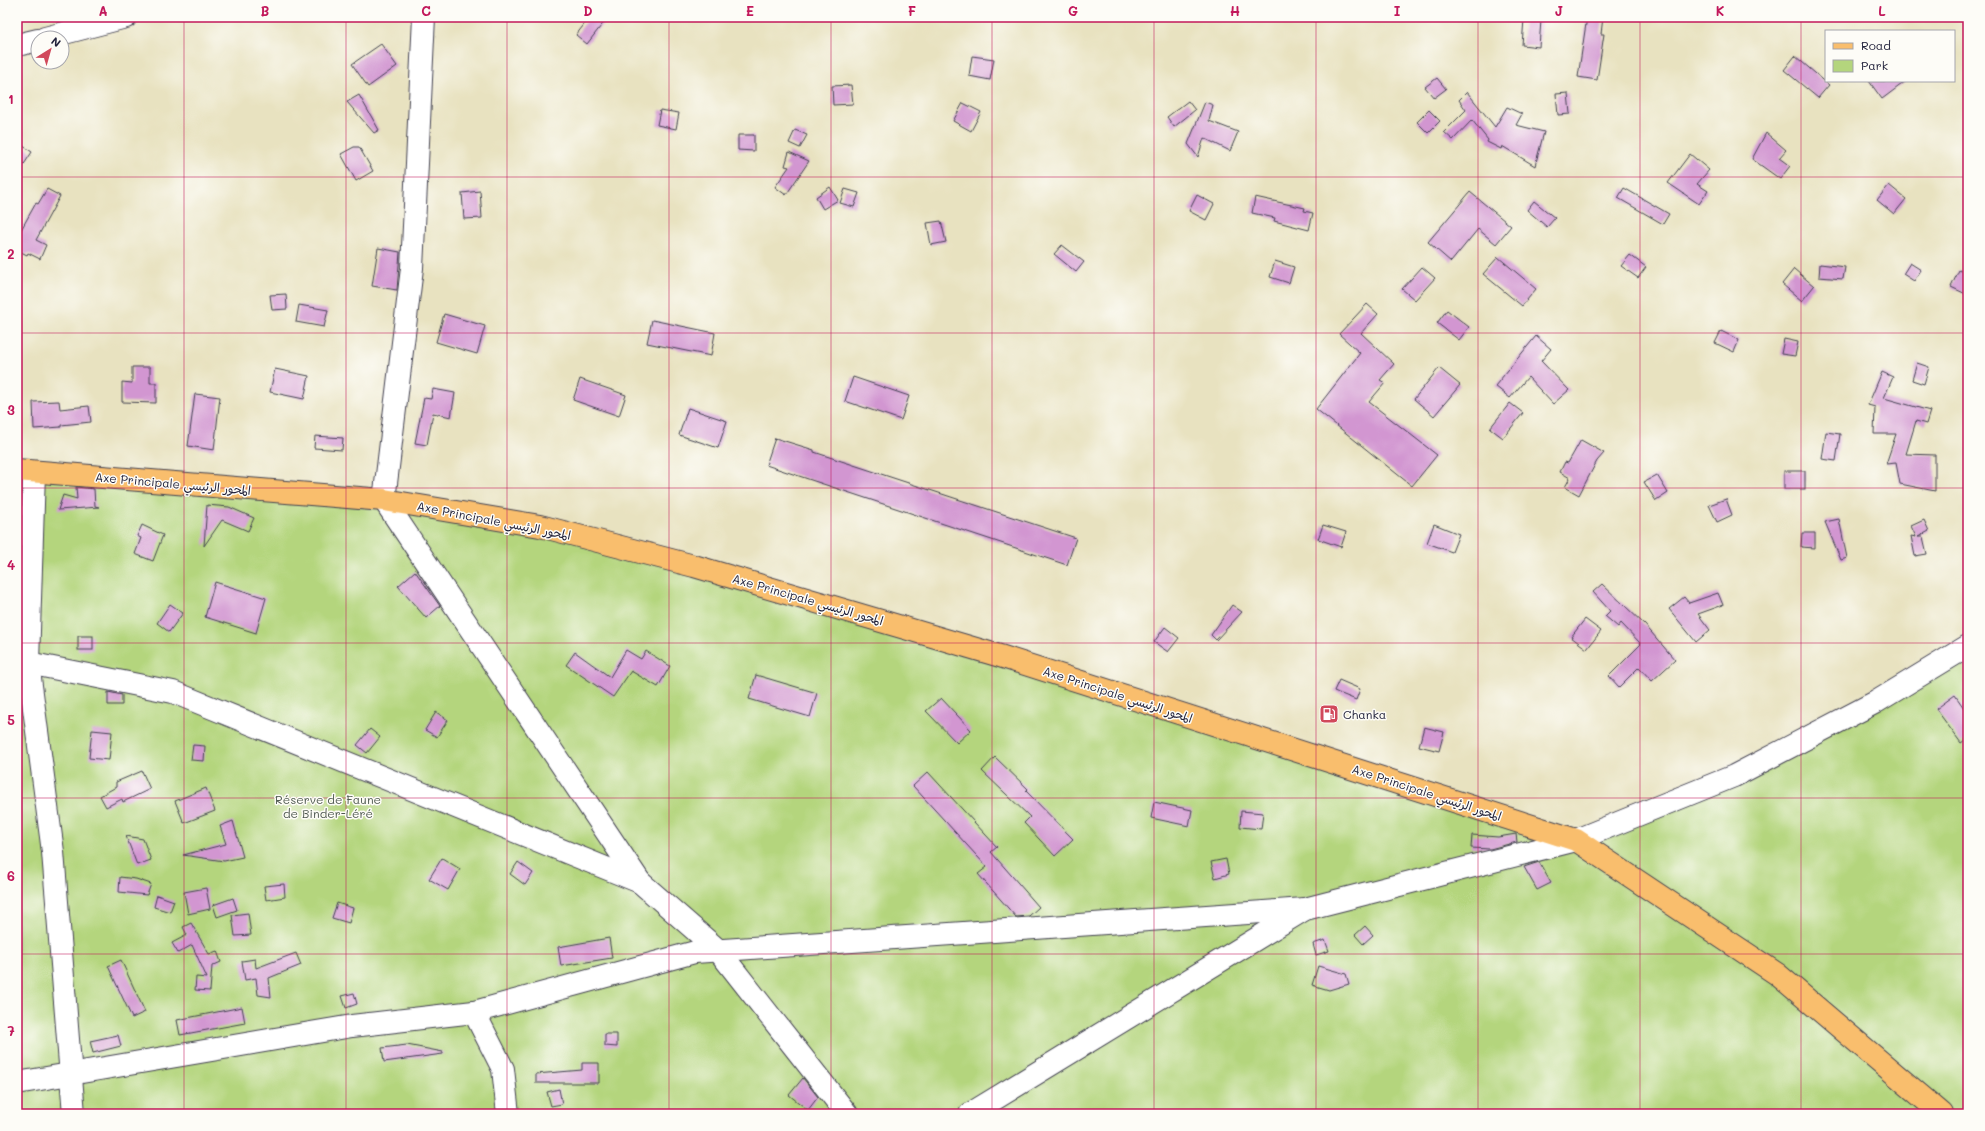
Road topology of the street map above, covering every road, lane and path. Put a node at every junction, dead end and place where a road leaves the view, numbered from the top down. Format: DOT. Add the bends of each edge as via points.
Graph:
graph roads {
  1 [pos="126,17"];
  2 [pos="424,17"];
  3 [pos="70,32"];
  4 [pos="30,42"];
  5 [pos="17,45"];
  6 [pos="26,471"];
  7 [pos="384,500"];
  8 [pos="1968,646"];
  9 [pos="22,663"];
  10 [pos="1576,840"];
  11 [pos="640,882"];
  12 [pos="1305,909"];
  13 [pos="718,950"];
  14 [pos="474,1012"];
  15 [pos="70,1074"];
  16 [pos="17,1083"];
  17 [pos="74,1114"];
  18 [pos="508,1114"];
  19 [pos="847,1114"];
  20 [pos="970,1114"];
  21 [pos="1942,1114"];
  1 -- 3 [label="street"];
  2 -- 7 [label="street" via="412,268"];
  4 -- 5 [label="street"];
  6 -- 7 [label="main road, Axe Principale المحور الرئيسي"];
  6 -- 9 [label="street"];
  7 -- 10 [label="main road, Axe Principale المحور الرئيسي" via="540,526 694,566 1000,656"];
  7 -- 11 [label="street"];
  8 -- 10 [label="street" via="1876,702 1734,776"];
  9 -- 11 [label="street" via="173,692"];
  9 -- 15 [label="street" via="53,852"];
  10 -- 12 [label="street"];
  10 -- 21 [label="main road, Axe Principale المحور الرئيسي" via="1777,974"];
  11 -- 13 [label="street"];
  12 -- 13 [label="street"];
  12 -- 20 [label="street"];
  13 -- 14 [label="street" via="695,952"];
  13 -- 19 [label="street"];
  14 -- 15 [label="street" via="352,1026"];
  14 -- 18 [label="street" via="503,1069"];
  15 -- 16 [label="street"];
  15 -- 17 [label="street"];
}
